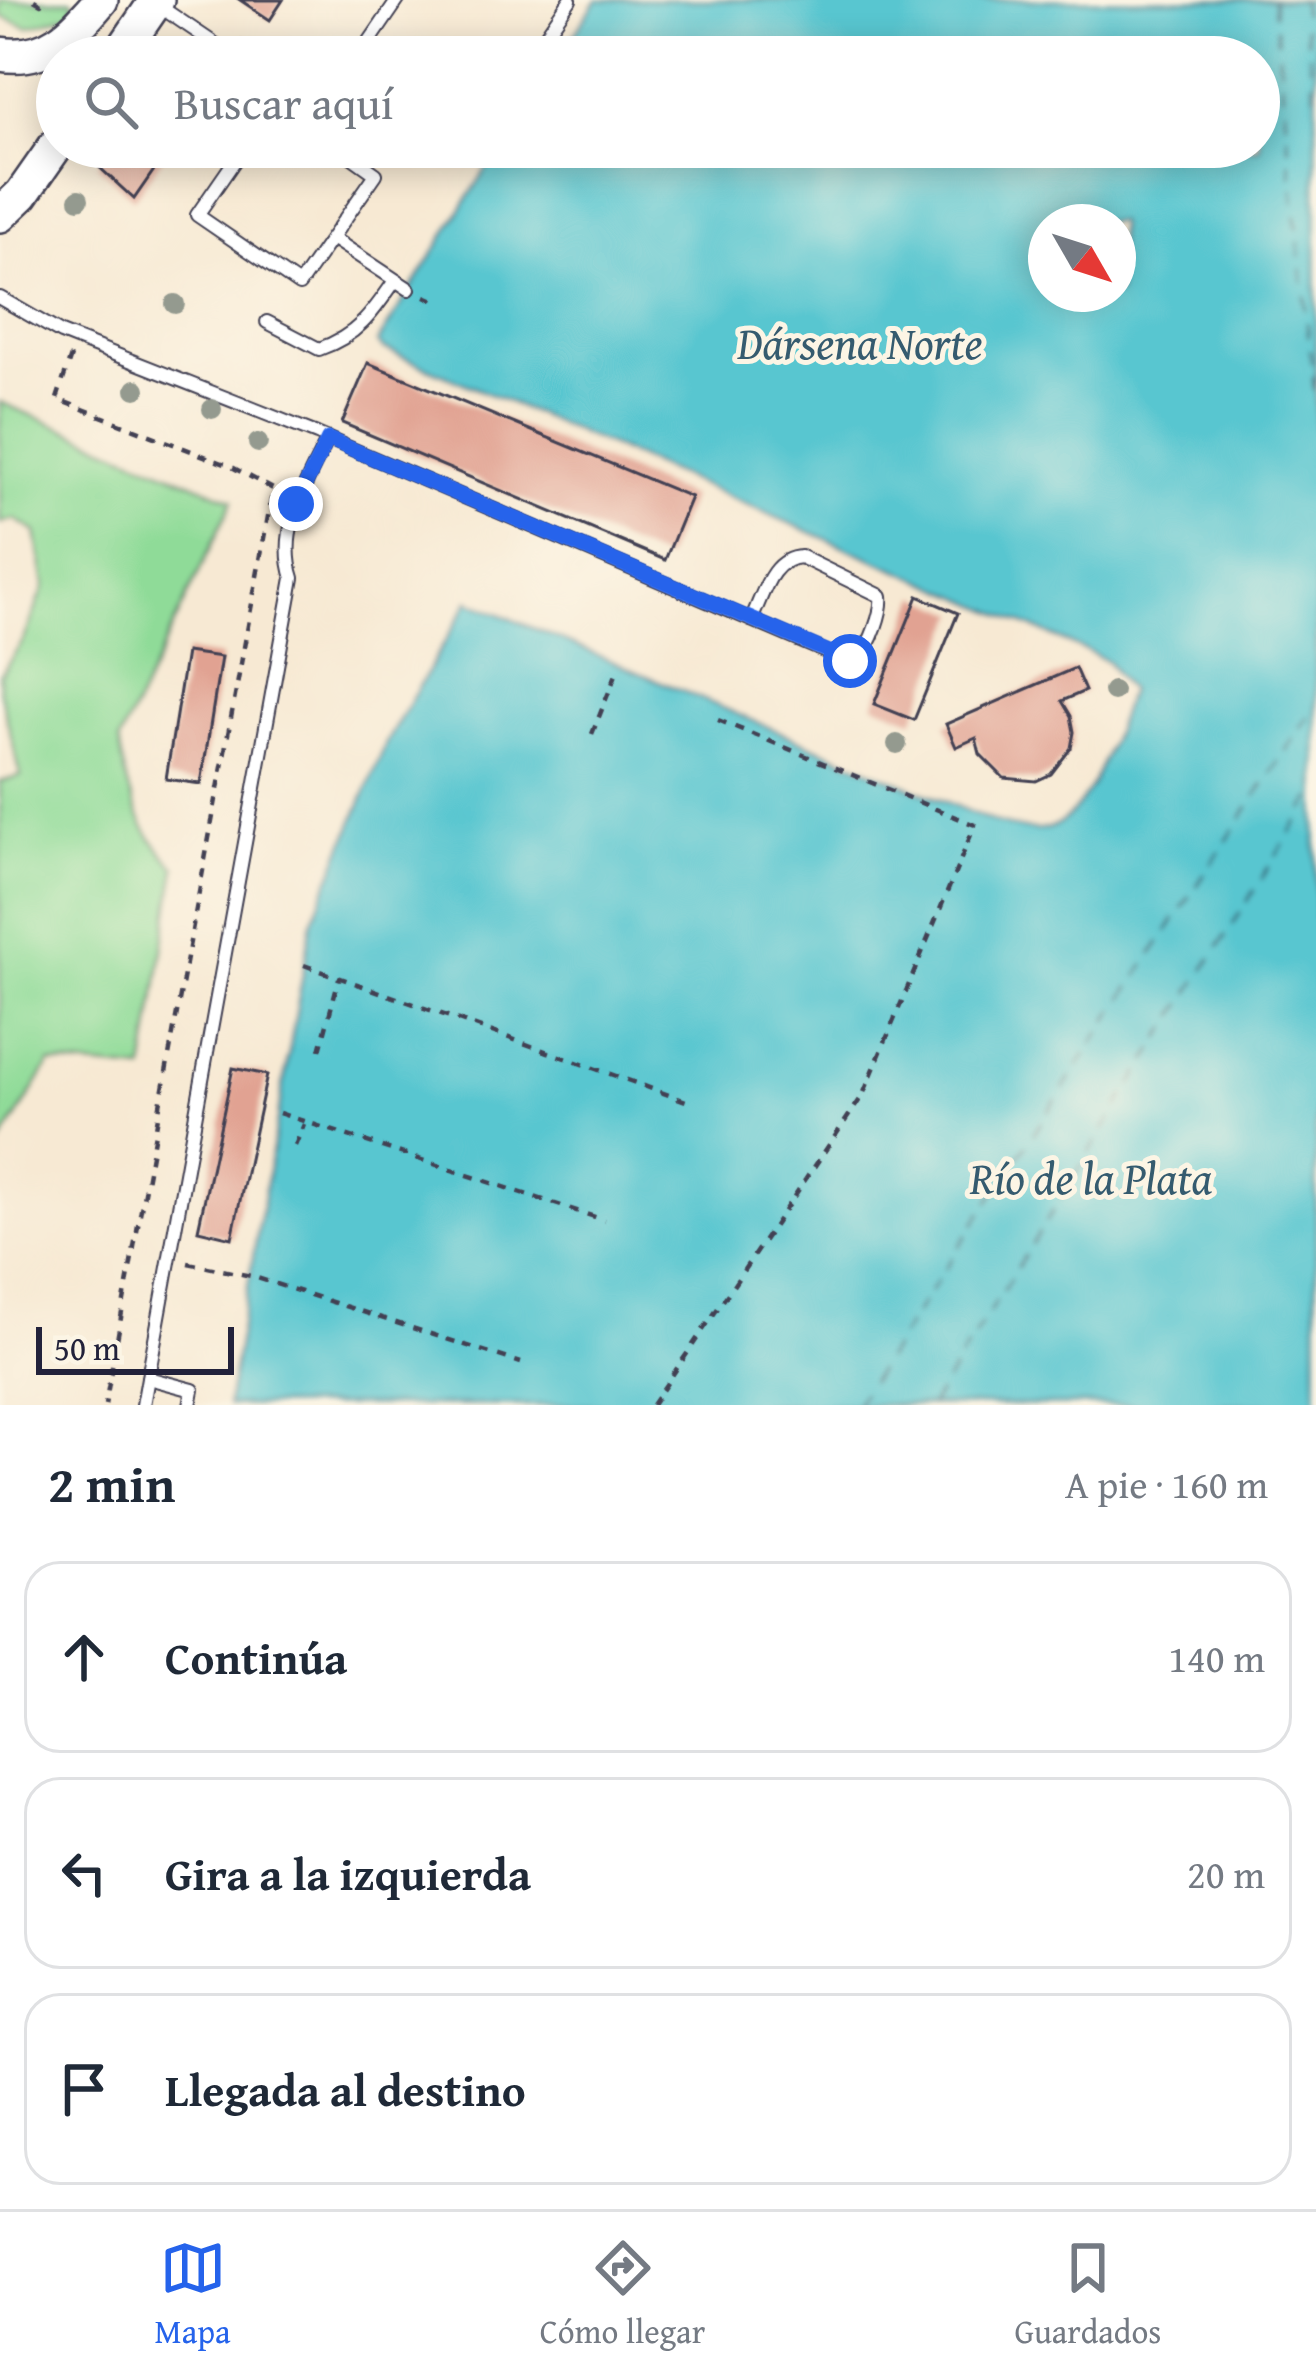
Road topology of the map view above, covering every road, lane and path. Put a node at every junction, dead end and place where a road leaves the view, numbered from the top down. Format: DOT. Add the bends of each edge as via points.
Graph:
graph roads {
  1 [pos="34,0"];
  2 [pos="44,0"];
  3 [pos="105,0"];
  4 [pos="398,0"];
  5 [pos="570,0"];
  6 [pos="155,1"];
  7 [pos="67,36"];
  8 [pos="132,36"];
  9 [pos="201,36"];
  10 [pos="373,36"];
  11 [pos="545,36"];
  12 [pos="36,52"];
  13 [pos="0,54"];
  14 [pos="40,168"];
  15 [pos="229,168"];
  16 [pos="368,168"];
  17 [pos="0,215"];
  18 [pos="332,238"];
  19 [pos="394,281"];
  20 [pos="409,289"];
  21 [pos="0,298"];
  22 [pos="267,322"];
  23 [pos="75,344"];
  24 [pos="328,439"];
  25 [pos="751,620"];
  26 [pos="617,672"];
  27 [pos="718,720"];
  28 [pos="592,734"];
  29 [pos="304,965"];
  30 [pos="339,978"];
  31 [pos="320,1049"];
  32 [pos="686,1100"];
  33 [pos="279,1113"];
  34 [pos="305,1121"];
  35 [pos="295,1146"];
  36 [pos="604,1220"];
  37 [pos="169,1259"];
  38 [pos="521,1363"];
  39 [pos="148,1378"];
  40 [pos="105,1405"];
  41 [pos="143,1405"];
  42 [pos="190,1405"];
  43 [pos="652,1405"];
  1 -- 2 [label="path"];
  3 -- 6 [label="main road"];
  3 -- 7 [label="main road"];
  4 -- 10 [label="lane"];
  5 -- 11 [label="lane"];
  6 -- 8 [label="main road"];
  6 -- 9 [label="lane"];
  12 -- 13 [label="main road"];
  14 -- 17 [label="main road"];
  15 -- 18 [label="lane" via="197,215 298,285"];
  16 -- 18 [label="lane" via="376,174"];
  18 -- 19 [label="lane"];
  19 -- 20 [label="lane"];
  19 -- 22 [label="lane" via="365,325 319,349"];
  21 -- 24 [label="lane" via="61,333"];
  23 -- 40 [label="path" via="57,399 274,488"];
  24 -- 25 [label="lane"];
  24 -- 37 [label="lane" via="296,504 287,561 293,578"];
  25 -- 25 [label="lane" via="776,566 788,558 881,596 860,656 850,661"];
  26 -- 28 [label="path"];
  27 -- 43 [label="path" via="976,825 862,1094"];
  29 -- 30 [label="path"];
  30 -- 31 [label="path"];
  30 -- 32 [label="path"];
  33 -- 34 [label="path"];
  34 -- 35 [label="path"];
  34 -- 36 [label="path"];
  37 -- 38 [label="path" via="250,1276"];
  37 -- 39 [label="lane"];
  39 -- 41 [label="lane"];
  39 -- 42 [label="lane" via="193,1390"];
}
